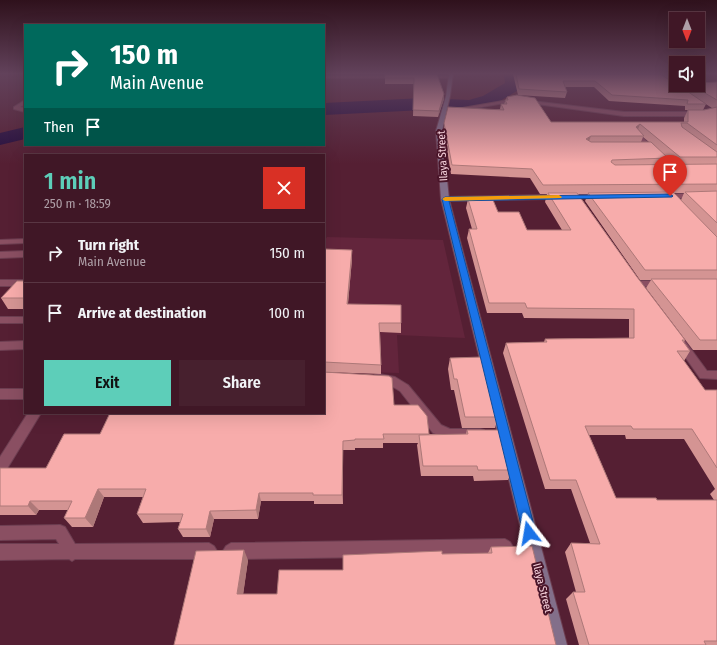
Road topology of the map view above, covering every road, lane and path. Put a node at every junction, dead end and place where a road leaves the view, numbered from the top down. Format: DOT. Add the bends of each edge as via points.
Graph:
graph roads {
  1 [pos="22,104"];
  2 [pos="446,104"];
  3 [pos="489,104"];
  4 [pos="553,104"];
  5 [pos="24,110"];
  6 [pos="444,111"];
  7 [pos="706,114"];
  8 [pos="637,135"];
  9 [pos="642,147"];
  10 [pos="650,147"];
  11 [pos="666,169"];
  12 [pos="576,196"];
  13 [pos="607,196"];
  14 [pos="654,196"];
  15 [pos="670,196"];
  16 [pos="717,196"];
  17 [pos="445,199"];
  18 [pos="680,207"];
  19 [pos="585,209"];
  20 [pos="24,241"];
  21 [pos="0,242"];
  22 [pos="24,254"];
  23 [pos="0,255"];
  24 [pos="0,283"];
  25 [pos="24,283"];
  26 [pos="673,284"];
  27 [pos="645,296"];
  28 [pos="0,320"];
  29 [pos="24,320"];
  30 [pos="677,339"];
  31 [pos="24,345"];
  32 [pos="0,346"];
  33 [pos="717,375"];
  34 [pos="369,378"];
  35 [pos="0,394"];
  36 [pos="24,394"];
  37 [pos="34,414"];
  38 [pos="496,434"];
  39 [pos="6,449"];
  40 [pos="0,468"];
  41 [pos="0,533"];
  42 [pos="533,547"];
  43 [pos="0,552"];
  44 [pos="72,553"];
  45 [pos="558,645"];
  1 -- 5 [label="street" via="16,108"];
  2 -- 6 [label="main road, Ilaya Street"];
  3 -- 6 [label="street"];
  4 -- 7 [label="street" via="624,114"];
  6 -- 17 [label="main road, Ilaya Street" via="439,137"];
  8 -- 10 [label="street"];
  9 -- 10 [label="street"];
  10 -- 11 [label="street" via="677,169"];
  12 -- 13 [label="street"];
  12 -- 17 [label="street"];
  12 -- 19 [label="street"];
  14 -- 15 [label="street"];
  15 -- 16 [label="street"];
  15 -- 18 [label="street"];
  17 -- 38 [label="main road, Ilaya Street"];
  20 -- 21 [label="street"];
  22 -- 23 [label="street"];
  24 -- 25 [label="street"];
  26 -- 27 [label="street" via="634,281"];
  28 -- 29 [label="street"];
  30 -- 33 [label="street" via="704,375"];
  31 -- 32 [label="street"];
  34 -- 38 [label="street" via="391,380 404,388 437,430 450,434"];
  35 -- 36 [label="street"];
  37 -- 39 [label="street"];
  38 -- 42 [label="main road, Ilaya Street"];
  39 -- 40 [label="street"];
  41 -- 44 [label="street" via="60,532"];
  42 -- 44 [label="street"];
  42 -- 45 [label="main road, Ilaya Street"];
  43 -- 44 [label="street"];
}
